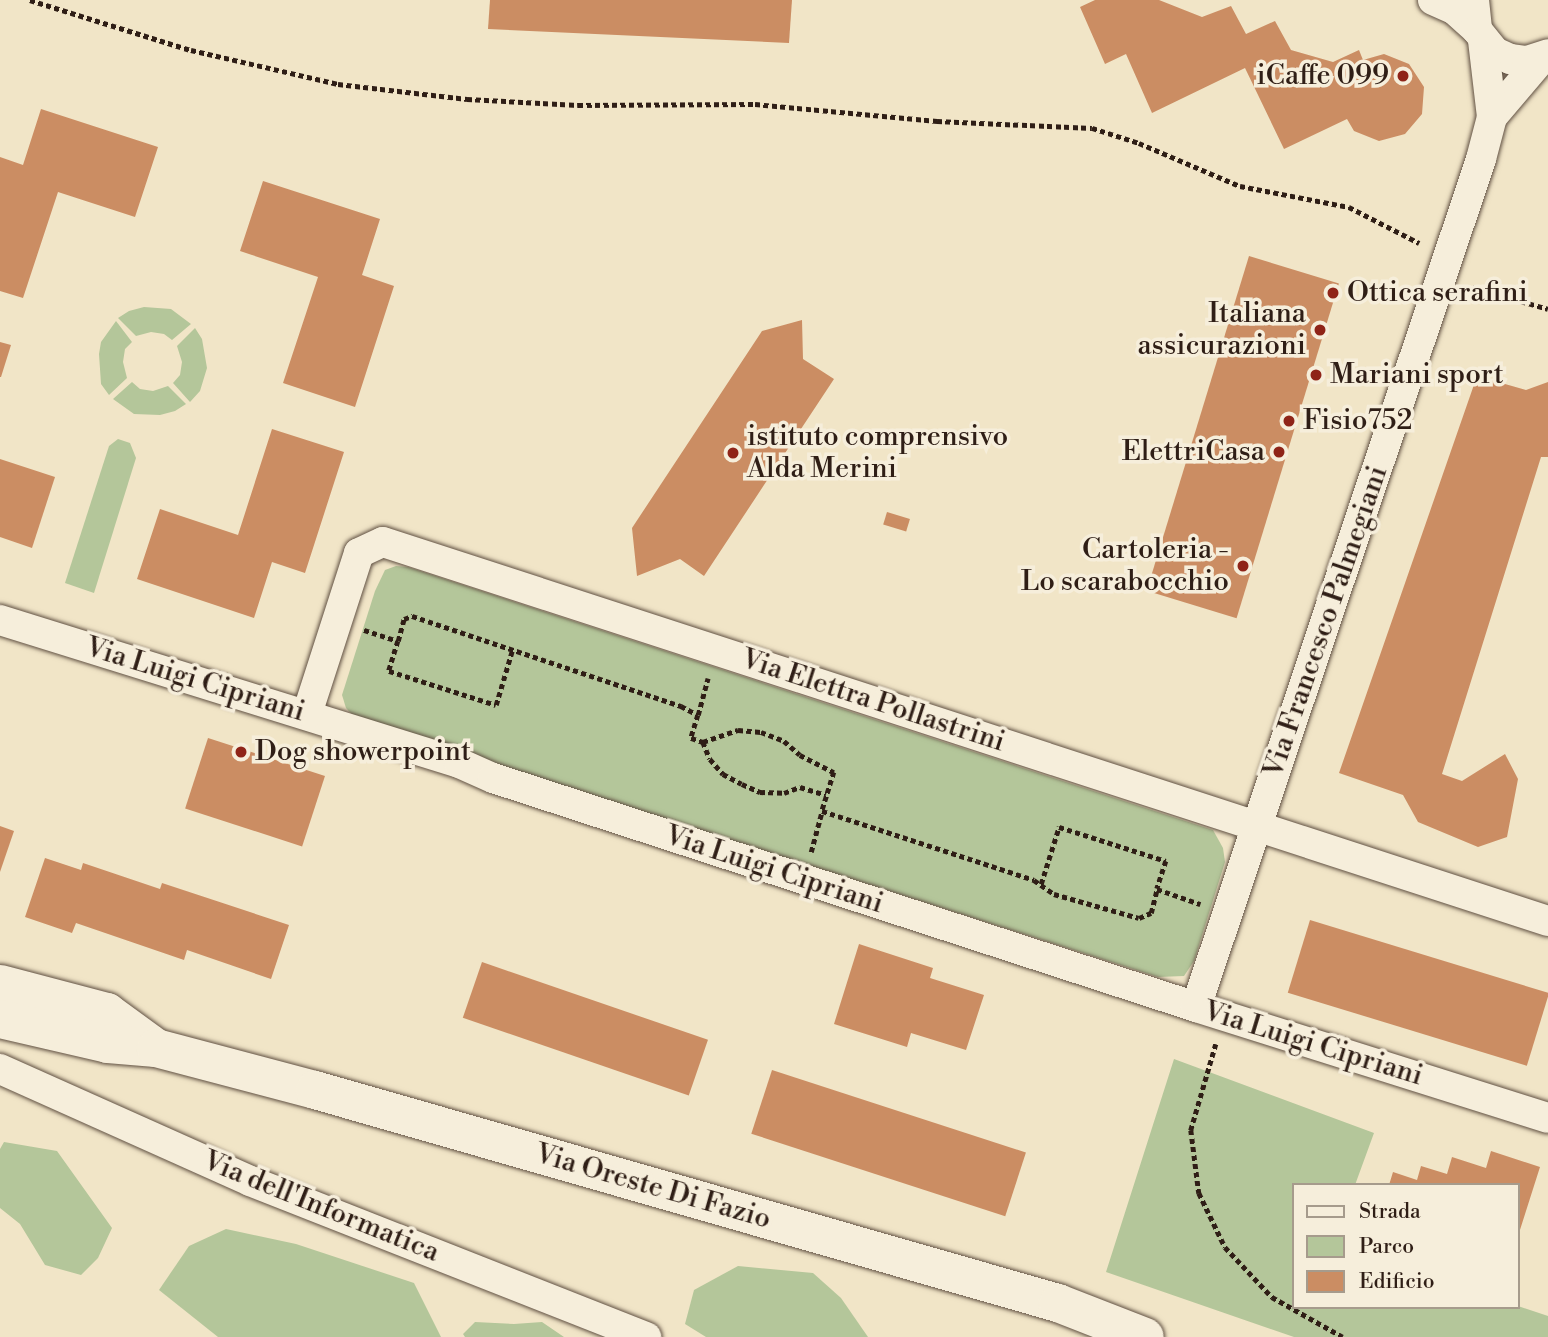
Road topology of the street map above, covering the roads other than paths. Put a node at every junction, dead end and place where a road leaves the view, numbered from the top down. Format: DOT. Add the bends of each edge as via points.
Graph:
graph roads {
  1 [pos="1433,0"];
  2 [pos="1474,0"];
  3 [pos="1480,35"];
  4 [pos="1546,55"];
  5 [pos="1492,117"];
  6 [pos="0,620"];
  7 [pos="307,714"];
  8 [pos="1257,826"];
  9 [pos="1548,921"];
  10 [pos="0,984"];
  11 [pos="1196,1007"];
  12 [pos="0,1019"];
  13 [pos="156,1048"];
  14 [pos="0,1069"];
  15 [pos="1548,1118"];
  16 [pos="646,1337"];
  17 [pos="1145,1337"];
  1 -- 3 [label="street" via="1455,10"];
  2 -- 3 [label="street, Via Francesco Palmegiani"];
  3 -- 4 [label="street" via="1495,52 1510,59 1527,61"];
  3 -- 5 [label="street, Via Francesco Palmegiani"];
  4 -- 5 [label="street, Via Francesco Palmegiani"];
  5 -- 8 [label="street, Via Francesco Palmegiani" via="1482,159"];
  6 -- 7 [label="street, Via Luigi Cipriani"];
  7 -- 8 [label="street, Via Elettra Pollastrini" via="359,554 383,542"];
  7 -- 11 [label="street, Via Luigi Cipriani"];
  8 -- 9 [label="street, Via Elettra Pollastrini"];
  8 -- 11 [label="street, Via Francesco Palmegiani"];
  10 -- 13 [label="main road, Via Oreste Di Fazio" via="107,1012"];
  11 -- 15 [label="street, Via Luigi Cipriani"];
  12 -- 13 [label="main road, Via Oreste Di Fazio" via="108,1044"];
  13 -- 17 [label="main road, Via Oreste Di Fazio" via="1058,1303"];
  14 -- 16 [label="street, Via dell'Informatica" via="250,1181"];
}
